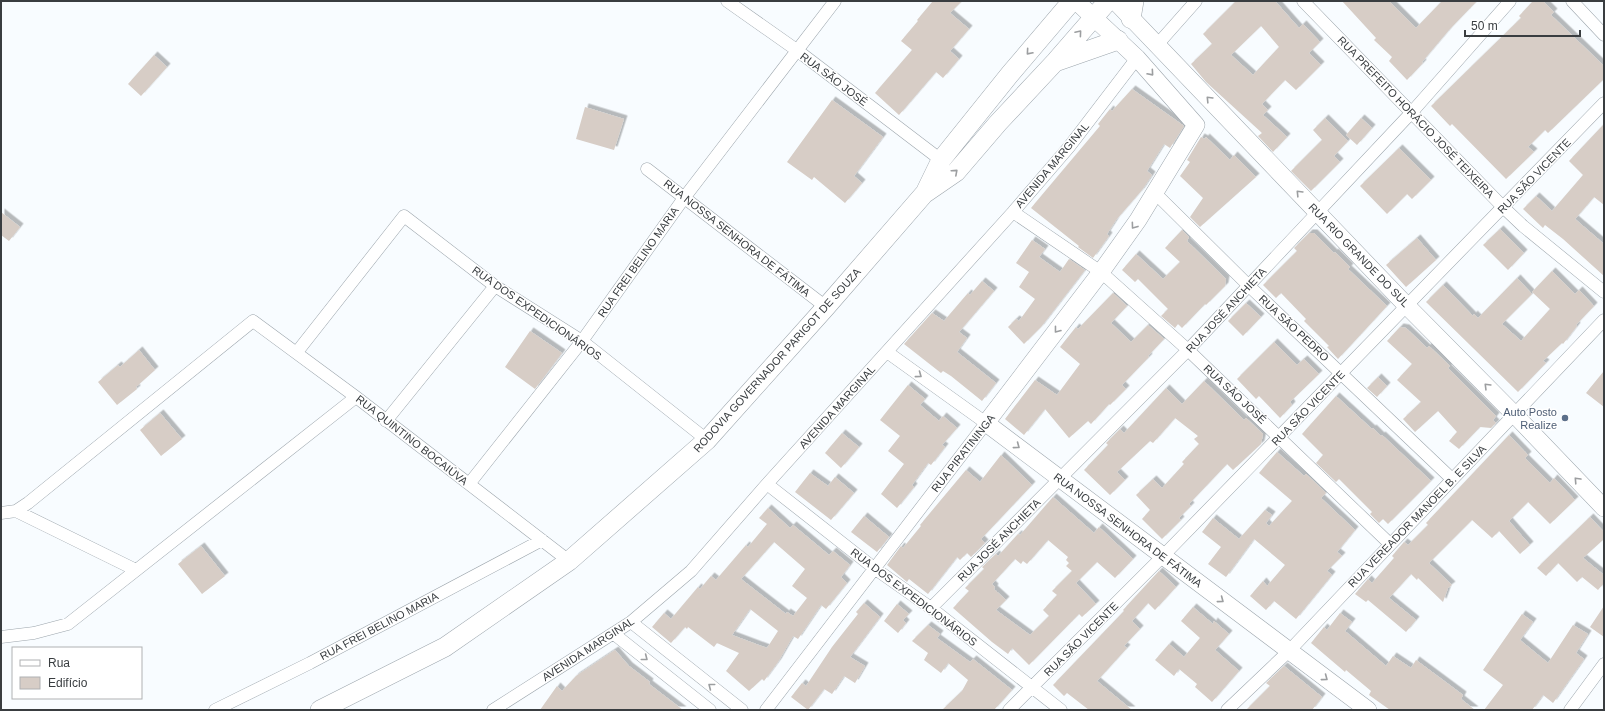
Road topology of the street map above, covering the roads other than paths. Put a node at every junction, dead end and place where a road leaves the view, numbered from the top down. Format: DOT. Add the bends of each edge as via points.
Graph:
graph roads {
  1 [pos="727,1"];
  2 [pos="835,1"];
  3 [pos="1072,1"];
  4 [pos="1076,1"];
  5 [pos="1108,1"];
  6 [pos="1115,1"];
  7 [pos="1196,1"];
  8 [pos="1303,1"];
  9 [pos="1510,1"];
  10 [pos="1572,1"];
  11 [pos="1132,10"];
  12 [pos="1093,17"];
  13 [pos="1604,35"];
  14 [pos="1118,40"];
  15 [pos="1157,45"];
  16 [pos="798,51"];
  17 [pos="1137,58"];
  18 [pos="1055,62"];
  19 [pos="1604,103"];
  20 [pos="1412,112"];
  21 [pos="941,160"];
  22 [pos="647,169"];
  23 [pos="1155,193"];
  24 [pos="924,194"];
  25 [pos="684,198"];
  26 [pos="1503,207"];
  27 [pos="1013,212"];
  28 [pos="1318,213"];
  29 [pos="1102,272"];
  30 [pos="1248,285"];
  31 [pos="495,286"];
  32 [pos="1604,292"];
  33 [pos="1407,306"];
  34 [pos="826,307"];
  35 [pos="1604,320"];
  36 [pos="582,342"];
  37 [pos="1188,350"];
  38 [pos="297,352"];
  39 [pos="887,352"];
  40 [pos="1342,373"];
  41 [pos="356,397"];
  42 [pos="1514,414"];
  43 [pos="386,421"];
  44 [pos="986,423"];
  45 [pos="1280,436"];
  46 [pos="707,440"];
  47 [pos="1060,479"];
  48 [pos="1452,479"];
  49 [pos="469,484"];
  50 [pos="767,484"];
  51 [pos="1604,508"];
  52 [pos="16,511"];
  53 [pos="1,513"];
  54 [pos="542,540"];
  55 [pos="1390,544"];
  56 [pos="1163,556"];
  57 [pos="569,561"];
  58 [pos="874,568"];
  59 [pos="136,570"];
  60 [pos="931,608"];
  61 [pos="631,622"];
  62 [pos="614,634"];
  63 [pos="1,637"];
  64 [pos="1289,650"];
  65 [pos="1604,664"];
  66 [pos="1033,687"];
  67 [pos="215,710"];
  68 [pos="320,710"];
  69 [pos="493,710"];
  70 [pos="710,710"];
  71 [pos="742,710"];
  72 [pos="766,710"];
  73 [pos="1009,710"];
  74 [pos="1060,710"];
  75 [pos="1227,710"];
  76 [pos="1368,710"];
  77 [pos="1570,710"];
  1 -- 16 [label="street, RUA SÃO JOSÉ"];
  2 -- 16 [label="street, RUA FREI BELINO MARIA"];
  3 -- 21 [label="main road, RODOVIA GOVERNADOR PARIGOT DE SOUZA, one-way"];
  4 -- 12 [label="street"];
  5 -- 12 [label="main road, RODOVIA GOVERNADOR PARIGOT DE SOUZA"];
  6 -- 11 [label="street, RUA RIO GRANDE DO SUL"];
  7 -- 15 [label="street"];
  8 -- 20 [label="street, RUA PREFEITO HORÁCIO JOSÉ TEIXEIRA"];
  9 -- 20 [label="street, RUA JOSÉ ANCHIETA"];
  10 -- 13 [label="street"];
  11 -- 15 [label="street, RUA RIO GRANDE DO SUL"];
  12 -- 14 [label="street"];
  18 -- 12 [label="main road, RODOVIA GOVERNADOR PARIGOT DE SOUZA, one-way"];
  14 -- 17 [label="street"];
  14 -- 18 [label="main road"];
  28 -- 15 [label="street, RUA RIO GRANDE DO SUL, one-way"];
  16 -- 21 [label="street, RUA SÃO JOSÉ"];
  16 -- 25 [label="street, RUA FREI BELINO MARIA"];
  17 -- 23 [label="street, RUA PIRATININGA, one-way" via="1196,125"];
  17 -- 27 [label="street, AVENIDA MARGINAL" via="1068,147"];
  24 -- 18 [label="main road, RODOVIA GOVERNADOR PARIGOT DE SOUZA, one-way" via="956,172 998,122"];
  19 -- 26 [label="street, RUA SÃO VICENTE"];
  20 -- 26 [label="street, RUA PREFEITO HORÁCIO JOSÉ TEIXEIRA"];
  20 -- 28 [label="street, RUA JOSÉ ANCHIETA"];
  21 -- 24 [label="main road, RODOVIA GOVERNADOR PARIGOT DE SOUZA"];
  22 -- 25 [label="street, RUA NOSSA SENHORA DE FÁTIMA"];
  23 -- 29 [label="street, RUA PIRATININGA, one-way"];
  23 -- 30 [label="street, RUA SÃO PEDRO"];
  24 -- 34 [label="main road, RODOVIA GOVERNADOR PARIGOT DE SOUZA"];
  25 -- 34 [label="street, RUA NOSSA SENHORA DE FÁTIMA"];
  25 -- 36 [label="street, RUA FREI BELINO MARIA"];
  26 -- 32 [label="street, RUA PREFEITO HORÁCIO JOSÉ TEIXEIRA"];
  26 -- 33 [label="street, RUA SÃO VICENTE"];
  27 -- 29 [label="street, RUA SÃO JOSÉ"];
  27 -- 39 [label="street, AVENIDA MARGINAL"];
  28 -- 30 [label="street, RUA JOSÉ ANCHIETA"];
  28 -- 33 [label="street, RUA RIO GRANDE DO SUL"];
  29 -- 37 [label="street, RUA SÃO JOSÉ"];
  29 -- 44 [label="street, RUA PIRATININGA, one-way"];
  30 -- 37 [label="street, RUA JOSÉ ANCHIETA"];
  30 -- 40 [label="street, RUA SÃO PEDRO"];
  31 -- 36 [label="street, RUA DOS EXPEDICIONÁRIOS"];
  31 -- 38 [label="street, RUA DOS EXPEDICIONÁRIOS" via="404,216"];
  31 -- 43 [label="street"];
  33 -- 40 [label="street, RUA SÃO VICENTE"];
  42 -- 33 [label="street, RUA RIO GRANDE DO SUL, one-way"];
  34 -- 46 [label="main road, RODOVIA GOVERNADOR PARIGOT DE SOUZA"];
  35 -- 42 [label="street, RUA VEREADOR MANOEL B. E SILVA"];
  36 -- 46 [label="street, RUA DOS EXPEDICIONÁRIOS"];
  36 -- 49 [label="street, RUA FREI BELINO MARIA"];
  37 -- 45 [label="street, RUA SÃO JOSÉ"];
  37 -- 47 [label="street, RUA JOSÉ ANCHIETA"];
  38 -- 41 [label="street, RUA QUINTINO BOCAIÚVA"];
  38 -- 52 [label="street, RUA QUINTINO BOCAIÚVA" via="253,321"];
  39 -- 44 [label="street, RUA NOSSA SENHORA DE FÁTIMA, one-way"];
  39 -- 50 [label="street, AVENIDA MARGINAL"];
  40 -- 45 [label="street, RUA SÃO VICENTE"];
  40 -- 48 [label="street, RUA SÃO PEDRO"];
  41 -- 43 [label="street, RUA QUINTINO BOCAIÚVA"];
  41 -- 59 [label="street"];
  42 -- 48 [label="street, RUA VEREADOR MANOEL B. E SILVA"];
  51 -- 42 [label="street, RUA RIO GRANDE DO SUL, one-way"];
  43 -- 49 [label="street, RUA QUINTINO BOCAIÚVA"];
  44 -- 47 [label="street, RUA NOSSA SENHORA DE FÁTIMA, one-way"];
  44 -- 58 [label="street, RUA PIRATININGA"];
  45 -- 55 [label="street, RUA SÃO JOSÉ"];
  45 -- 56 [label="street, RUA SÃO VICENTE"];
  46 -- 57 [label="main road, RODOVIA GOVERNADOR PARIGOT DE SOUZA"];
  47 -- 56 [label="street, RUA NOSSA SENHORA DE FÁTIMA"];
  47 -- 60 [label="street, RUA JOSÉ ANCHIETA"];
  48 -- 55 [label="street, RUA VEREADOR MANOEL B. E SILVA"];
  49 -- 54 [label="street, RUA QUINTINO BOCAIÚVA"];
  50 -- 58 [label="street, RUA DOS EXPEDICIONÁRIOS"];
  50 -- 61 [label="street, AVENIDA MARGINAL" via="691,571"];
  52 -- 53 [label="street"];
  52 -- 59 [label="street"];
  54 -- 57 [label="street, RUA QUINTINO BOCAIÚVA"];
  54 -- 67 [label="street, RUA FREI BELINO MARIA" via="310,663"];
  55 -- 64 [label="street, RUA VEREADOR MANOEL B. E SILVA"];
  56 -- 64 [label="street, RUA NOSSA SENHORA DE FÁTIMA, one-way"];
  56 -- 66 [label="street, RUA SÃO VICENTE"];
  57 -- 68 [label="main road, RODOVIA GOVERNADOR PARIGOT DE SOUZA" via="445,647"];
  58 -- 60 [label="street, RUA DOS EXPEDICIONÁRIOS"];
  58 -- 72 [label="street, RUA PIRATININGA"];
  59 -- 63 [label="street" via="68,624 34,633"];
  60 -- 66 [label="street, RUA DOS EXPEDICIONÁRIOS"];
  61 -- 62 [label="street, AVENIDA MARGINAL"];
  71 -- 61 [label="street, one-way"];
  62 -- 69 [label="street, AVENIDA MARGINAL"];
  62 -- 70 [label="street, one-way"];
  64 -- 75 [label="street, RUA VEREADOR MANOEL B. E SILVA"];
  64 -- 76 [label="street, RUA NOSSA SENHORA DE FÁTIMA, one-way"];
  65 -- 77 [label="street"];
  66 -- 73 [label="street, RUA SÃO VICENTE"];
  66 -- 74 [label="street, RUA DOS EXPEDICIONÁRIOS"];
}
